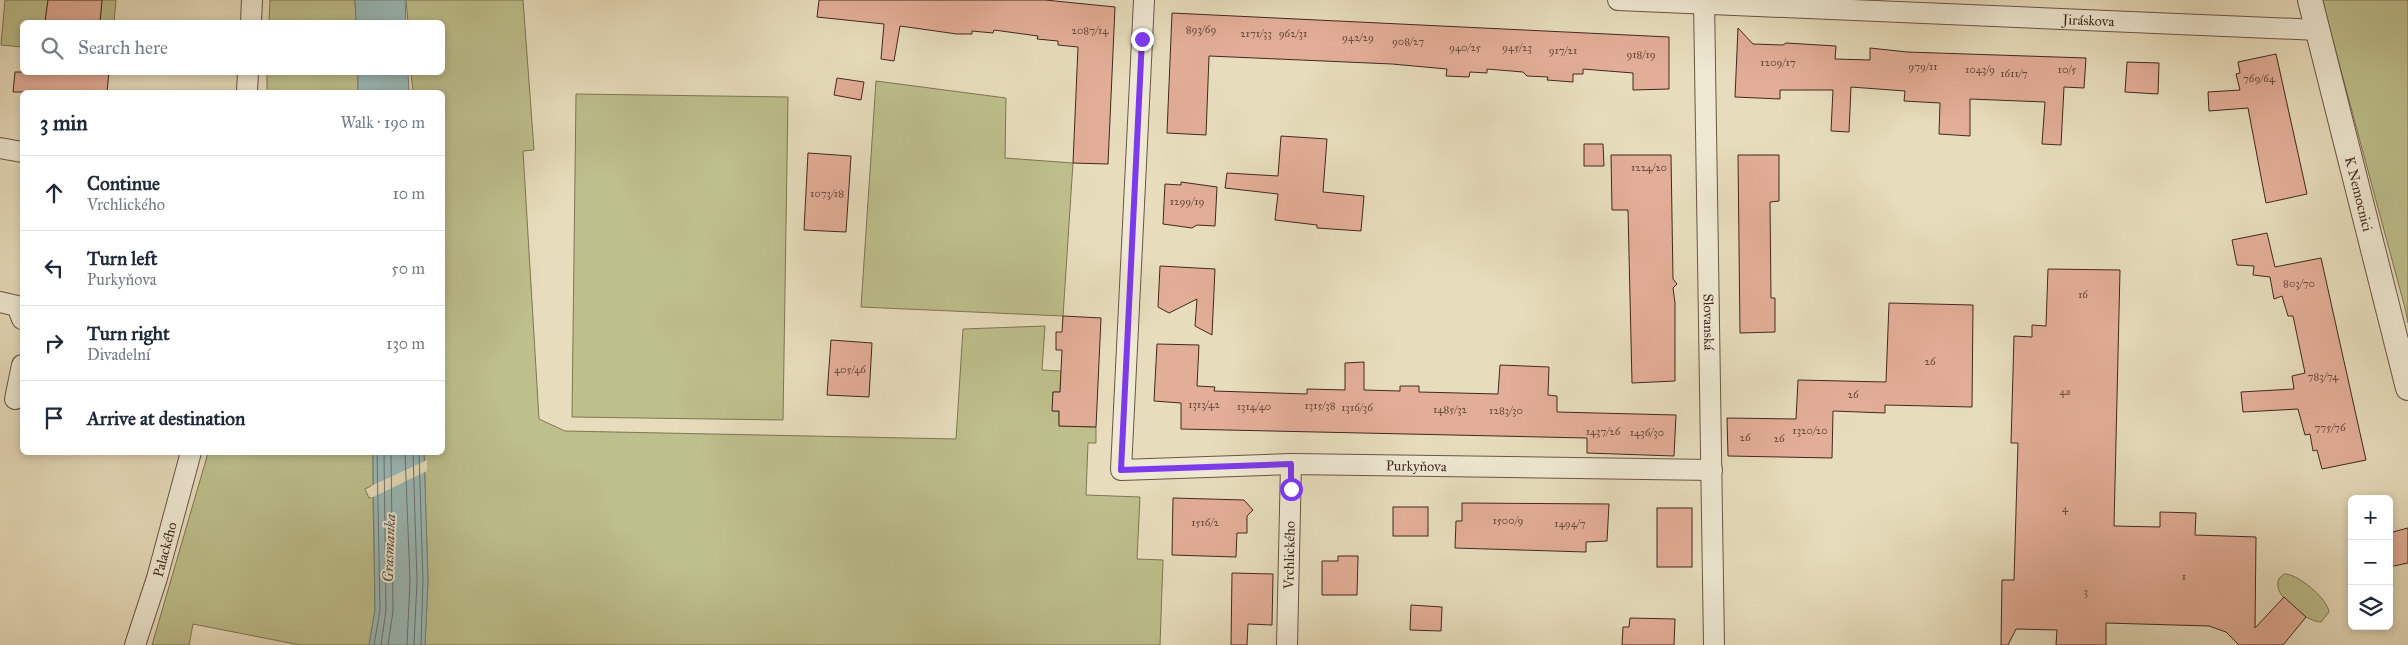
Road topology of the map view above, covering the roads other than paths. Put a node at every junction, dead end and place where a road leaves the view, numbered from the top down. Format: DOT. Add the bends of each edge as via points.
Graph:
graph roads {
  1 [pos="252,0"];
  2 [pos="1144,0"];
  3 [pos="1618,0"];
  4 [pos="2310,0"];
  5 [pos="1704,2"];
  6 [pos="251,20"];
  7 [pos="2319,30"];
  8 [pos="248,75"];
  9 [pos="247,90"];
  10 [pos="0,148"];
  11 [pos="20,152"];
  12 [pos="0,302"];
  13 [pos="20,314"];
  14 [pos="20,375"];
  15 [pos="2408,388"];
  16 [pos="15,399"];
  17 [pos="190,455"];
  18 [pos="1291,464"];
  19 [pos="1712,470"];
  20 [pos="135,645"];
  21 [pos="1287,645"];
  22 [pos="1714,645"];
  1 -- 6 [label="street"];
  2 -- 18 [label="street, Purkyňova" via="1121,470"];
  3 -- 5 [label="street, Jiráskova"];
  4 -- 7 [label="street, K Nemocnici"];
  5 -- 7 [label="street, Jiráskova"];
  5 -- 19 [label="street, Slovanská"];
  7 -- 15 [label="street, K Nemocnici"];
  8 -- 9 [label="street"];
  10 -- 11 [label="street"];
  12 -- 13 [label="street" via="16,306"];
  14 -- 16 [label="street"];
  17 -- 20 [label="street, Palackého"];
  18 -- 19 [label="street, Purkyňova"];
  18 -- 21 [label="street, Vrchlického"];
  19 -- 22 [label="street, Slovanská"];
}
